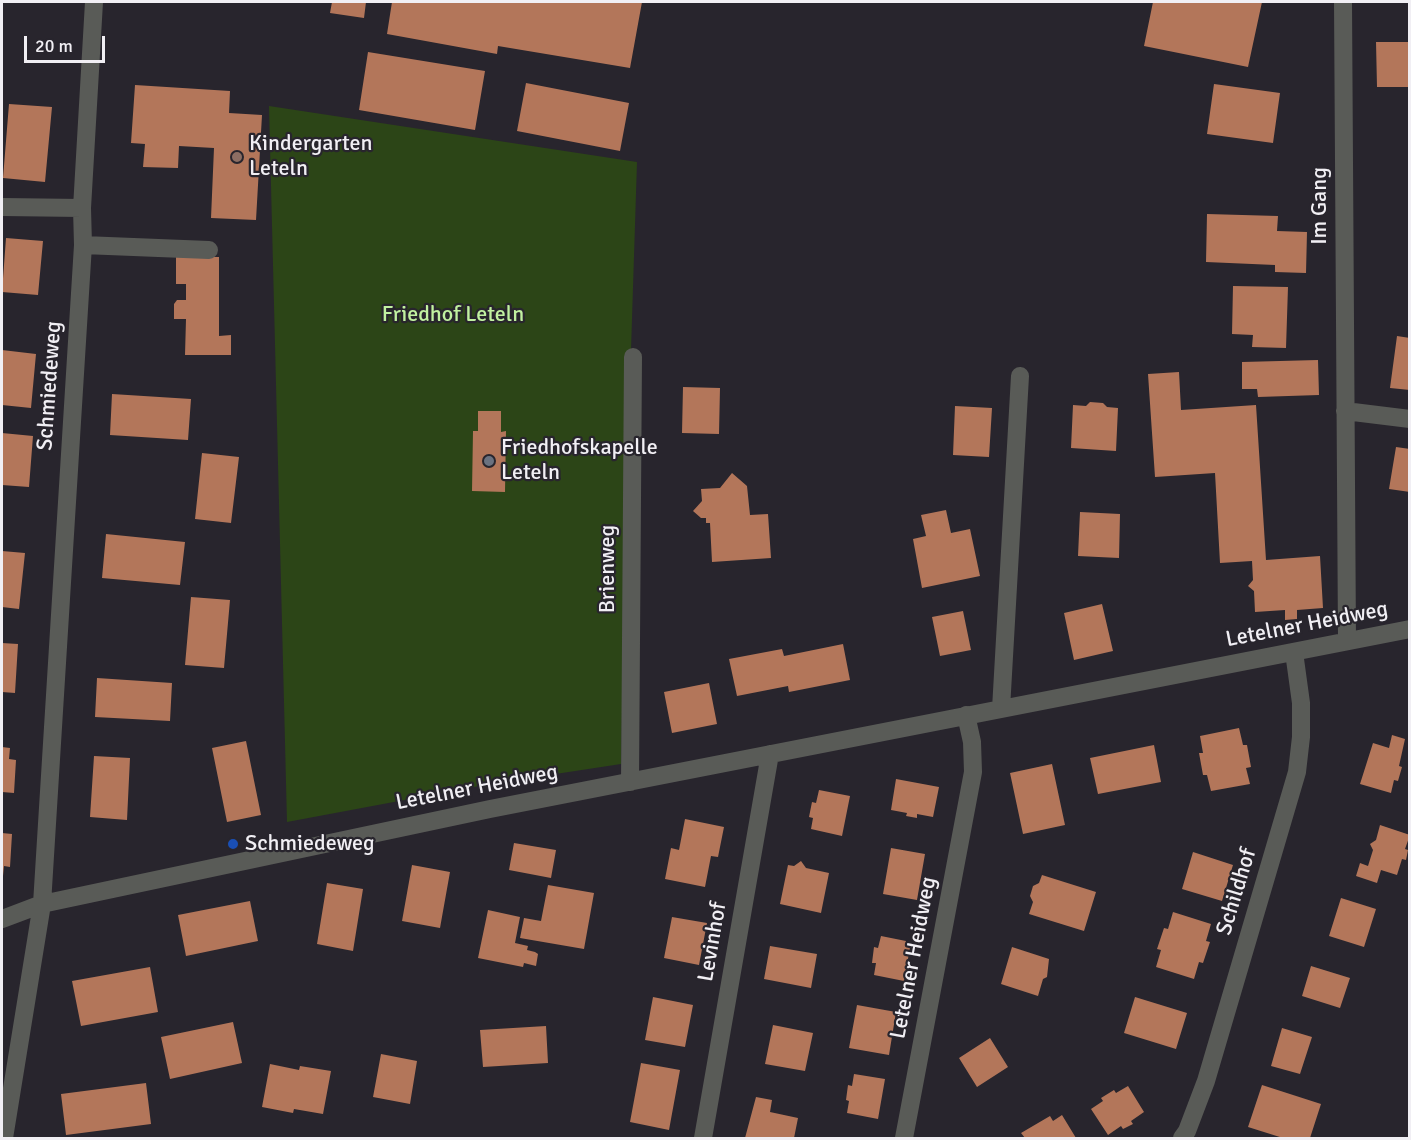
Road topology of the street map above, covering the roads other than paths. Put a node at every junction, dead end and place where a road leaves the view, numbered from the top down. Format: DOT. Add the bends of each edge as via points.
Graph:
graph roads {
  1 [pos="94,2"];
  2 [pos="1342,2"];
  3 [pos="2,207"];
  4 [pos="82,208"];
  5 [pos="83,245"];
  6 [pos="209,250"];
  7 [pos="633,357"];
  8 [pos="1020,376"];
  9 [pos="1345,411"];
  10 [pos="1410,419"];
  11 [pos="1410,629"];
  12 [pos="1347,641"];
  13 [pos="1294,652"];
  14 [pos="1002,709"];
  15 [pos="966,715"];
  16 [pos="770,754"];
  17 [pos="630,782"];
  18 [pos="42,904"];
  19 [pos="2,919"];
  20 [pos="4,1138"];
  21 [pos="703,1138"];
  22 [pos="904,1138"];
  23 [pos="1182,1138"];
  1 -- 4 [label="street, Schmiedeweg"];
  2 -- 9 [label="street, Im Gang"];
  3 -- 4 [label="street"];
  4 -- 5 [label="street, Schmiedeweg"];
  5 -- 6 [label="street"];
  5 -- 18 [label="street, Schmiedeweg"];
  7 -- 17 [label="street, Brienweg"];
  8 -- 14 [label="street"];
  9 -- 10 [label="street"];
  9 -- 12 [label="street, Im Gang"];
  11 -- 12 [label="street, Letelner Heidweg"];
  12 -- 13 [label="street, Letelner Heidweg"];
  13 -- 14 [label="street, Letelner Heidweg"];
  13 -- 23 [label="street, Schildhof" via="1301,703 1296,772 1206,1081"];
  14 -- 15 [label="street, Letelner Heidweg"];
  15 -- 16 [label="street, Letelner Heidweg"];
  15 -- 22 [label="street, Letelner Heidweg" via="973,772"];
  16 -- 17 [label="street, Letelner Heidweg"];
  16 -- 21 [label="street, Levinhof"];
  17 -- 18 [label="street, Letelner Heidweg"];
  18 -- 19 [label="street, Letelner Heidweg"];
  18 -- 20 [label="street, Schmiedeweg"];
}
